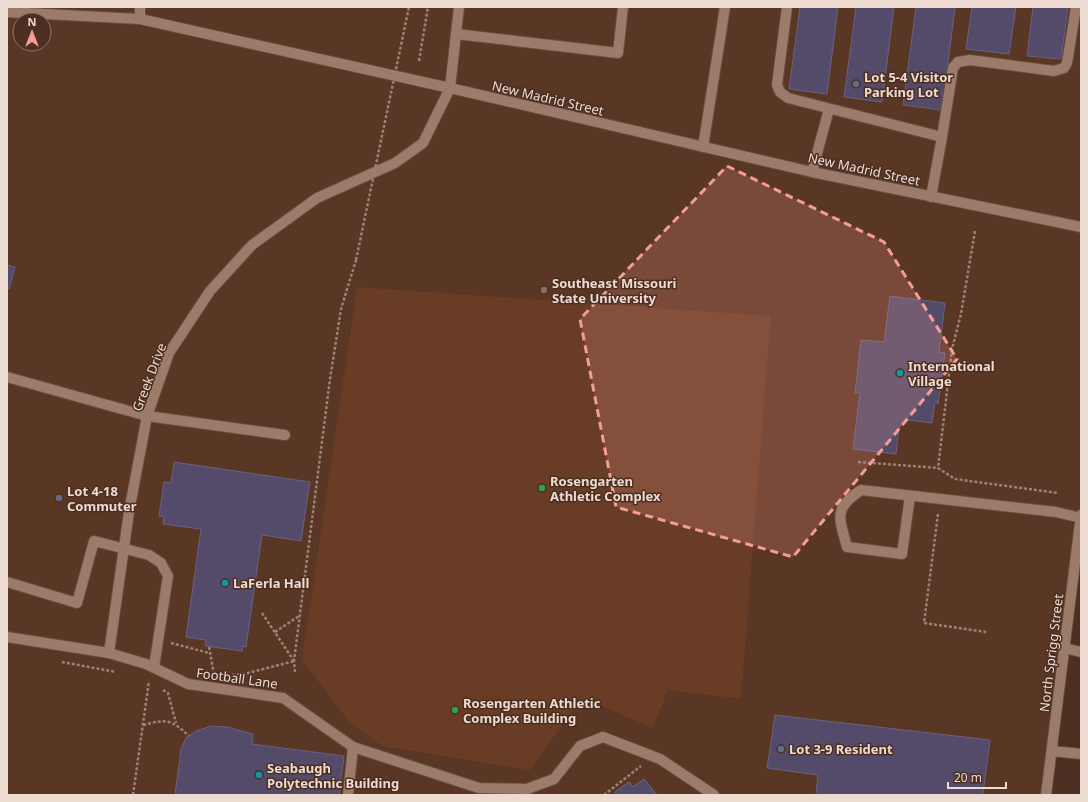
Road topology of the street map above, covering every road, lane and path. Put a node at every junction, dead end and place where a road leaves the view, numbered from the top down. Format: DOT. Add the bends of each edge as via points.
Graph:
graph roads {
  1 [pos="140,7"];
  2 [pos="409,7"];
  3 [pos="428,7"];
  4 [pos="459,7"];
  5 [pos="623,7"];
  6 [pos="725,7"];
  7 [pos="786,7"];
  8 [pos="1076,7"];
  9 [pos="7,12"];
  10 [pos="140,19"];
  11 [pos="456,34"];
  12 [pos="420,61"];
  13 [pos="450,88"];
  14 [pos="829,109"];
  15 [pos="942,137"];
  16 [pos="703,147"];
  17 [pos="812,172"];
  18 [pos="931,197"];
  19 [pos="1081,227"];
  20 [pos="975,231"];
  21 [pos="7,377"];
  22 [pos="147,416"];
  23 [pos="285,435"];
  24 [pos="858,462"];
  25 [pos="938,468"];
  26 [pos="1058,493"];
  27 [pos="910,496"];
  28 [pos="938,514"];
  29 [pos="1081,514"];
  30 [pos="1080,518"];
  31 [pos="124,548"];
  32 [pos="7,582"];
  33 [pos="262,613"];
  34 [pos="300,615"];
  35 [pos="275,632"];
  36 [pos="986,632"];
  37 [pos="7,637"];
  38 [pos="170,642"];
  39 [pos="209,647"];
  40 [pos="1064,648"];
  41 [pos="1081,652"];
  42 [pos="109,653"];
  43 [pos="209,653"];
  44 [pos="294,661"];
  45 [pos="154,667"];
  46 [pos="295,672"];
  47 [pos="221,675"];
  48 [pos="228,675"];
  49 [pos="156,685"];
  50 [pos="162,689"];
  51 [pos="176,724"];
  52 [pos="143,725"];
  53 [pos="189,736"];
  54 [pos="353,747"];
  55 [pos="1052,751"];
  56 [pos="1081,754"];
  57 [pos="645,764"];
  58 [pos="133,795"];
  59 [pos="348,795"];
  60 [pos="604,795"];
  61 [pos="714,795"];
  62 [pos="1046,795"];
  1 -- 10 [label="street"];
  2 -- 34 [label="path, bridge" via="356,260 341,309"];
  3 -- 12 [label="path"];
  4 -- 11 [label="street"];
  5 -- 11 [label="street" via="618,53"];
  6 -- 16 [label="street"];
  7 -- 14 [label="street" via="777,85 780,92 788,98"];
  8 -- 15 [label="street" via="1068,63 1064,68 1054,71 970,60 958,62 953,68"];
  9 -- 10 [label="street, New Madrid Street"];
  10 -- 13 [label="street, New Madrid Street"];
  11 -- 13 [label="street"];
  13 -- 16 [label="street, New Madrid Street"];
  13 -- 22 [label="street, Greek Drive" via="423,142 395,163 317,198 252,245 210,291 169,353"];
  14 -- 15 [label="street"];
  14 -- 17 [label="street"];
  15 -- 18 [label="street"];
  16 -- 17 [label="street, New Madrid Street"];
  17 -- 18 [label="street, New Madrid Street"];
  18 -- 19 [label="street, New Madrid Street"];
  20 -- 25 [label="path" via="961,314 952,349"];
  21 -- 22 [label="street"];
  22 -- 23 [label="street"];
  22 -- 31 [label="street, Greek Drive"];
  24 -- 25 [label="path"];
  25 -- 26 [label="path" via="955,479"];
  27 -- 27 [label="street" via="861,490 847,500 840,512 847,547 902,554"];
  27 -- 30 [label="street" via="1056,512"];
  28 -- 36 [label="path" via="924,622"];
  29 -- 30 [label="street, North Sprigg Street"];
  30 -- 40 [label="street, North Sprigg Street"];
  31 -- 32 [label="street" via="94,542 77,603"];
  31 -- 42 [label="street, Greek Drive"];
  31 -- 45 [label="street" via="150,555 161,563 168,576"];
  33 -- 35 [label="path"];
  34 -- 35 [label="path"];
  34 -- 44 [label="path"];
  35 -- 44 [label="path"];
  37 -- 42 [label="street"];
  38 -- 43 [label="path"];
  39 -- 43 [label="path"];
  40 -- 41 [label="street"];
  40 -- 55 [label="street, North Sprigg Street"];
  42 -- 45 [label="street, Football Lane"];
  43 -- 47 [label="path" via="215,675"];
  44 -- 46 [label="path"];
  44 -- 48 [label="path" via="248,673"];
  45 -- 54 [label="street, Football Lane" via="188,684 283,698"];
  49 -- 52 [label="path" via="150,681"];
  50 -- 51 [label="path" via="168,693"];
  51 -- 52 [label="path" via="163,720"];
  51 -- 53 [label="path"];
  52 -- 58 [label="path"];
  54 -- 59 [label="street"];
  54 -- 61 [label="street, Football Lane" via="479,788 527,789 554,779 580,746 604,737 660,759"];
  55 -- 56 [label="street"];
  55 -- 62 [label="street, North Sprigg Street"];
  57 -- 60 [label="path"];
}
